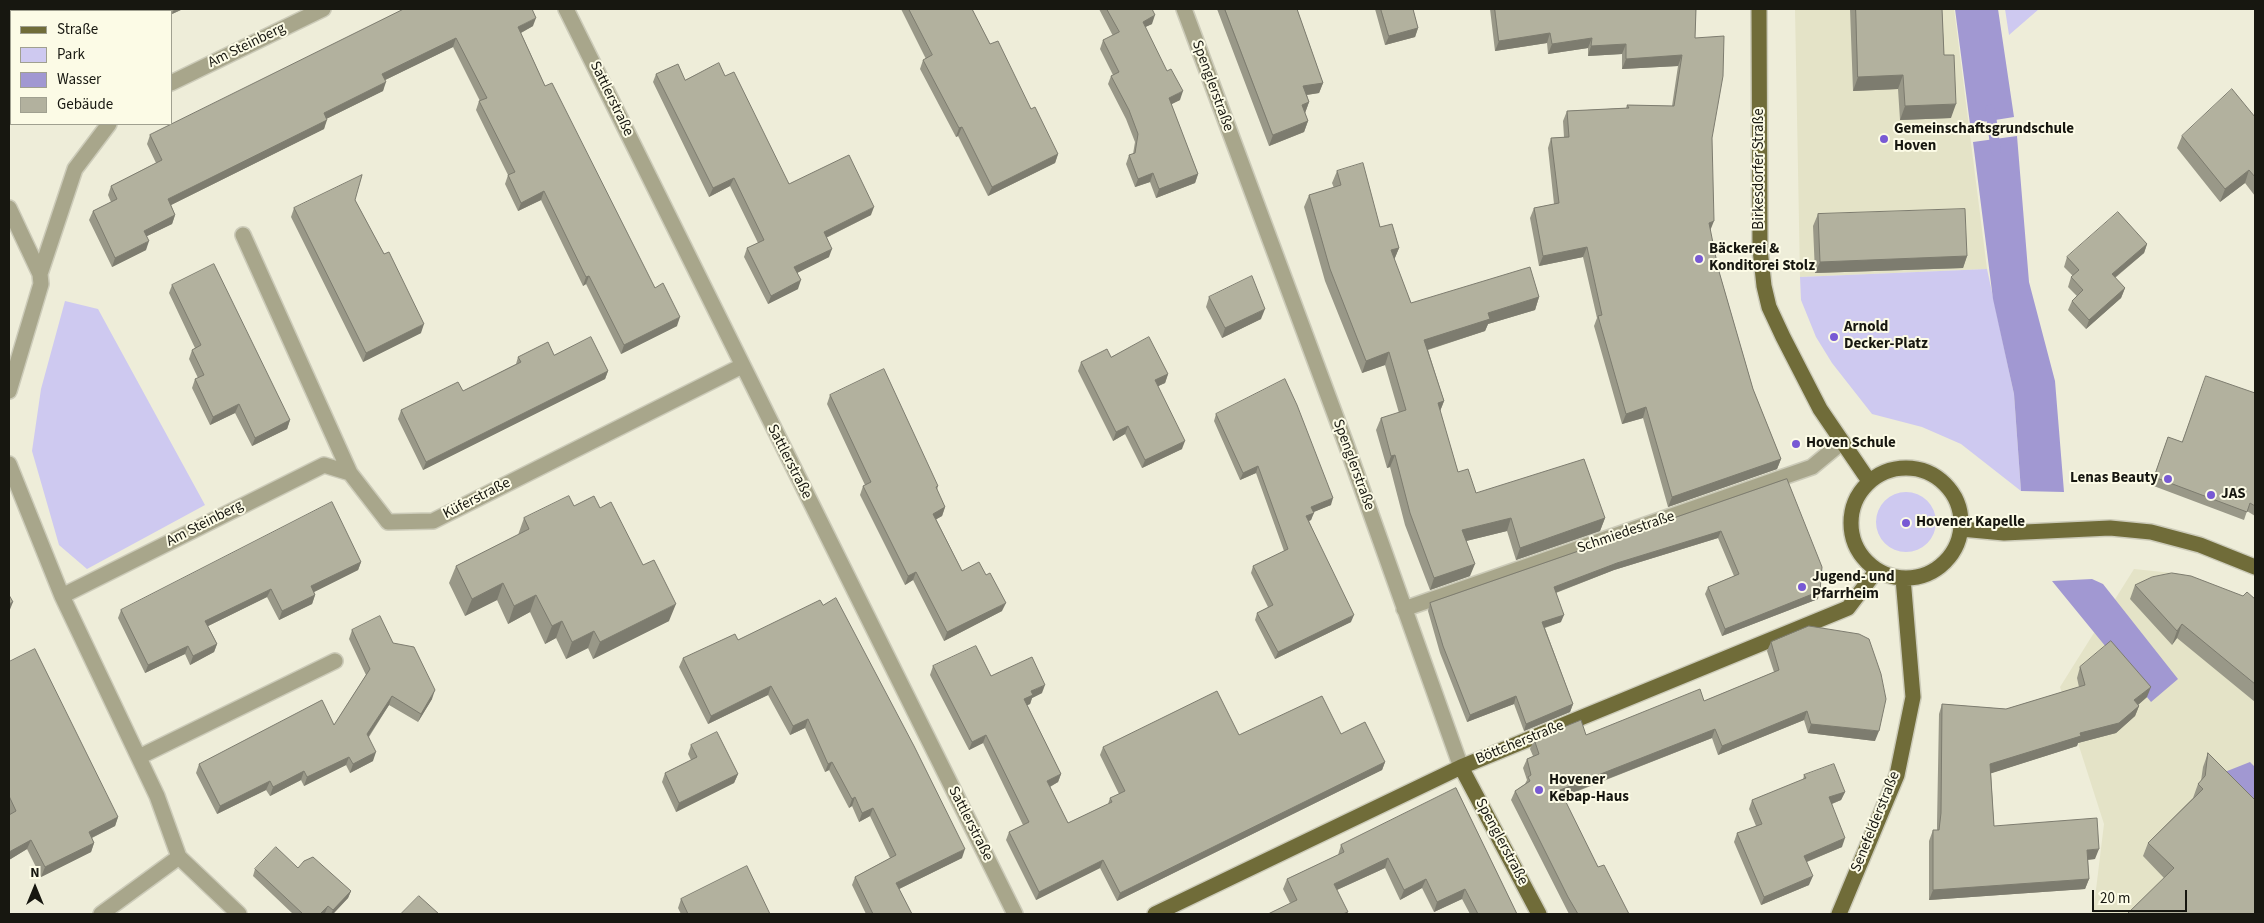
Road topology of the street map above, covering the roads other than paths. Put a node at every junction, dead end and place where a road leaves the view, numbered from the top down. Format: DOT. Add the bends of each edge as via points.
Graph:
graph roads {
  1 [pos="323,9"];
  2 [pos="566,9"];
  3 [pos="1184,9"];
  4 [pos="1759,9"];
  5 [pos="172,83"];
  6 [pos="108,125"];
  7 [pos="9,208"];
  8 [pos="243,234"];
  9 [pos="40,274"];
  10 [pos="742,366"];
  11 [pos="9,391"];
  12 [pos="1841,443"];
  13 [pos="9,464"];
  14 [pos="350,473"];
  15 [pos="1869,481"];
  16 [pos="1961,530"];
  17 [pos="2255,567"];
  18 [pos="1877,570"];
  19 [pos="1903,578"];
  20 [pos="62,596"];
  21 [pos="1404,609"];
  22 [pos="335,661"];
  23 [pos="138,756"];
  24 [pos="1461,767"];
  25 [pos="180,857"];
  26 [pos="101,914"];
  27 [pos="240,914"];
  28 [pos="1015,914"];
  29 [pos="1155,914"];
  30 [pos="1539,914"];
  31 [pos="1839,914"];
  1 -- 5 [label="street, Am Steinberg"];
  2 -- 10 [label="street, Sattlerstraße"];
  3 -- 21 [label="street, Spenglerstraße"];
  4 -- 12 [label="main road, Birkesdorfer Straße" via="1760,249 1764,286 1770,307 1804,380"];
  6 -- 9 [label="street" via="75,169"];
  7 -- 9 [label="street"];
  8 -- 14 [label="street, Küferstraße"];
  9 -- 11 [label="street" via="41,284"];
  10 -- 14 [label="street, Küferstraße" via="433,521 388,522"];
  10 -- 28 [label="street, Sattlerstraße"];
  12 -- 15 [label="main road, Birkesdorfer Straße"];
  12 -- 21 [label="street, Schmiedestraße" via="1812,467"];
  13 -- 20 [label="street"];
  14 -- 20 [label="street, Am Steinberg" via="324,465"];
  15 -- 16 [label="main road" via="1902,467 1920,469 1937,476 1950,488 1959,504"];
  15 -- 18 [label="main road" via="1858,494 1851,528 1860,552"];
  16 -- 17 [label="main road" via="2004,533 2110,528 2151,532 2200,545"];
  16 -- 19 [label="main road" via="1951,556 1938,568 1921,576"];
  18 -- 19 [label="main road"];
  18 -- 24 [label="main road, Böttcherstraße" via="1848,608"];
  19 -- 31 [label="main road, Senefelderstraße" via="1913,697 1897,775"];
  20 -- 23 [label="street"];
  21 -- 24 [label="street, Spenglerstraße"];
  22 -- 23 [label="street"];
  23 -- 25 [label="street"];
  24 -- 29 [label="main road, Böttcherstraße"];
  24 -- 30 [label="main road, Spenglerstraße"];
  25 -- 26 [label="street"];
  25 -- 27 [label="street"];
}
